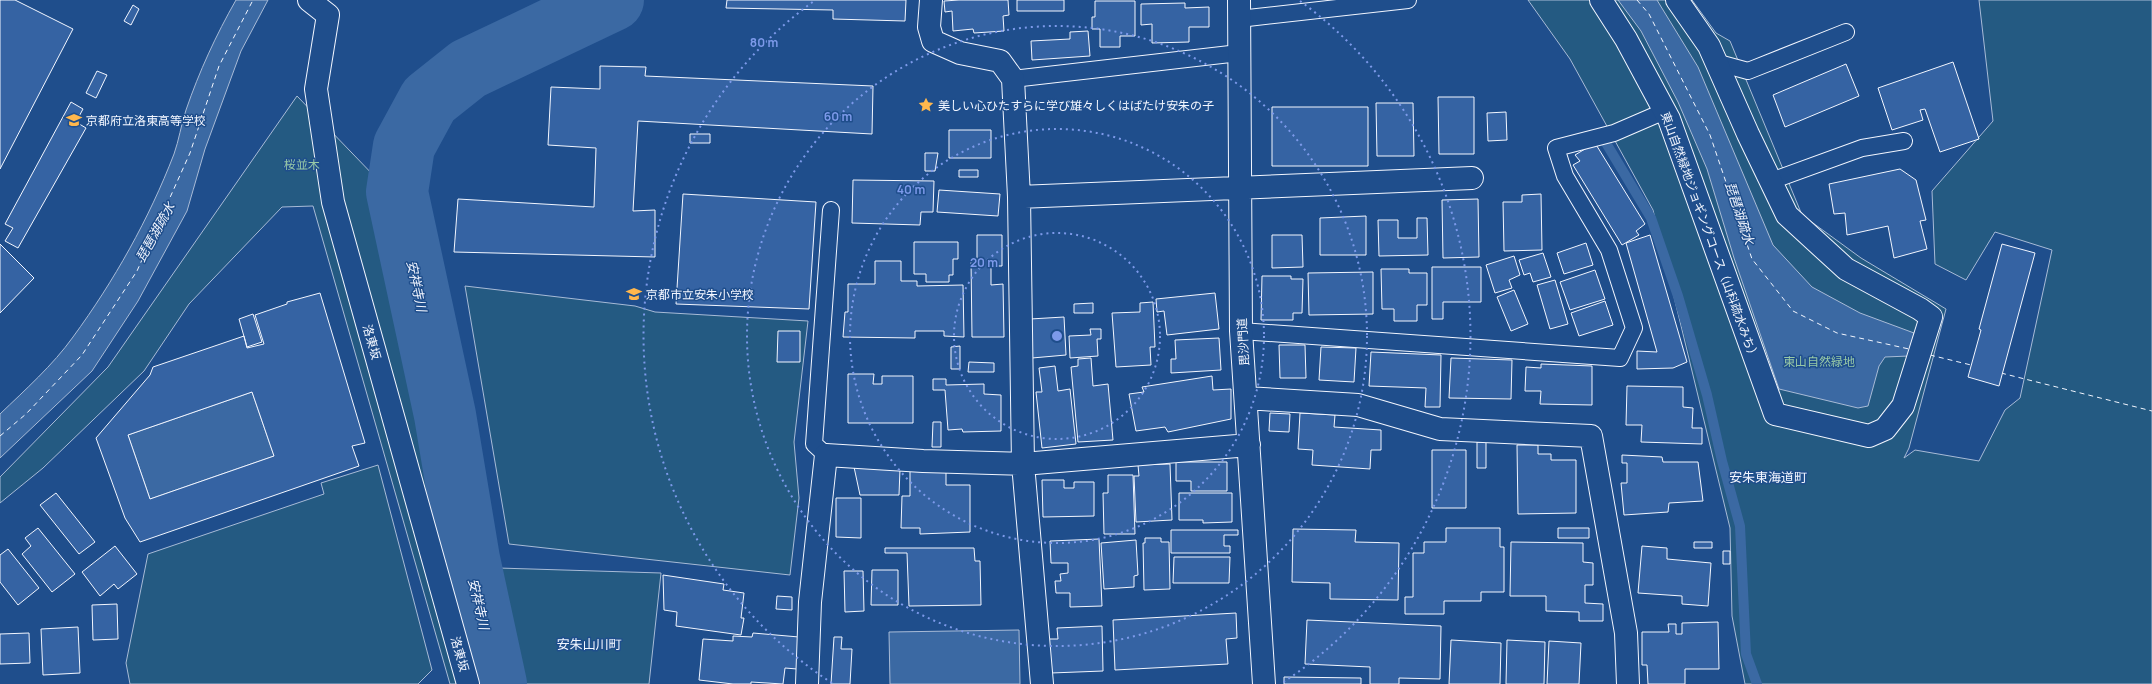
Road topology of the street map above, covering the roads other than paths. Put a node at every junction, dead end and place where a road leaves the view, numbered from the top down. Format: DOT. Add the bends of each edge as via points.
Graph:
graph roads {
  1 [pos="931,0"];
  2 [pos="1407,0"];
  3 [pos="1601,0"];
  4 [pos="1677,0"];
  5 [pos="314,1"];
  6 [pos="1239,9"];
  7 [pos="1846,32"];
  8 [pos="1239,53"];
  9 [pos="1715,62"];
  10 [pos="1013,79"];
  11 [pos="1665,112"];
  12 [pos="1904,141"];
  13 [pos="1472,178"];
  14 [pos="1771,181"];
  15 [pos="1240,188"];
  16 [pos="1019,197"];
  17 [pos="831,210"];
  18 [pos="1241,331"];
  19 [pos="1246,398"];
  20 [pos="1249,445"];
  21 [pos="826,455"];
  22 [pos="1023,464"];
  23 [pos="468,684"];
  24 [pos="807,684"];
  25 [pos="1042,684"];
  26 [pos="1264,684"];
  27 [pos="1628,684"];
  1 -- 10 [label="street" via="929,27 933,42 960,53 1000,61"];
  2 -- 6 [label="lane"];
  3 -- 11 [label="street, 東山自然緑地ジョギングコース（山科疏水みち）" via="1626,39"];
  4 -- 9 [label="street" via="1709,46"];
  5 -- 23 [label="street, 洛東坂" via="328,14 316,88 333,202"];
  6 -- 8 [label="street, 毘沙門道"];
  7 -- 9 [label="lane" via="1748,71"];
  8 -- 10 [label="lane"];
  8 -- 15 [label="street, 毘沙門道"];
  9 -- 14 [label="street"];
  10 -- 16 [label="street"];
  11 -- 14 [label="street, 東山自然緑地ジョギングコース（山科疏水みち）" via="1775,414 1869,436 1885,429 1902,406 1931,317 1846,269 1787,215"];
  11 -- 18 [label="lane" via="1614,133 1556,148 1565,176 1609,250 1634,328 1620,358"];
  12 -- 14 [label="lane" via="1862,148"];
  13 -- 15 [label="street"];
  15 -- 16 [label="street"];
  15 -- 18 [label="street, 毘沙門道"];
  16 -- 22 [label="street"];
  17 -- 21 [label="lane" via="814,444"];
  18 -- 19 [label="street, 毘沙門道"];
  19 -- 20 [label="street, 毘沙門道"];
  19 -- 27 [label="street" via="1358,405 1440,429 1591,436 1626,633"];
  20 -- 22 [label="street"];
  20 -- 26 [label="street, 毘沙門道"];
  21 -- 22 [label="street"];
  21 -- 24 [label="street" via="810,602"];
  22 -- 25 [label="street"];
}
